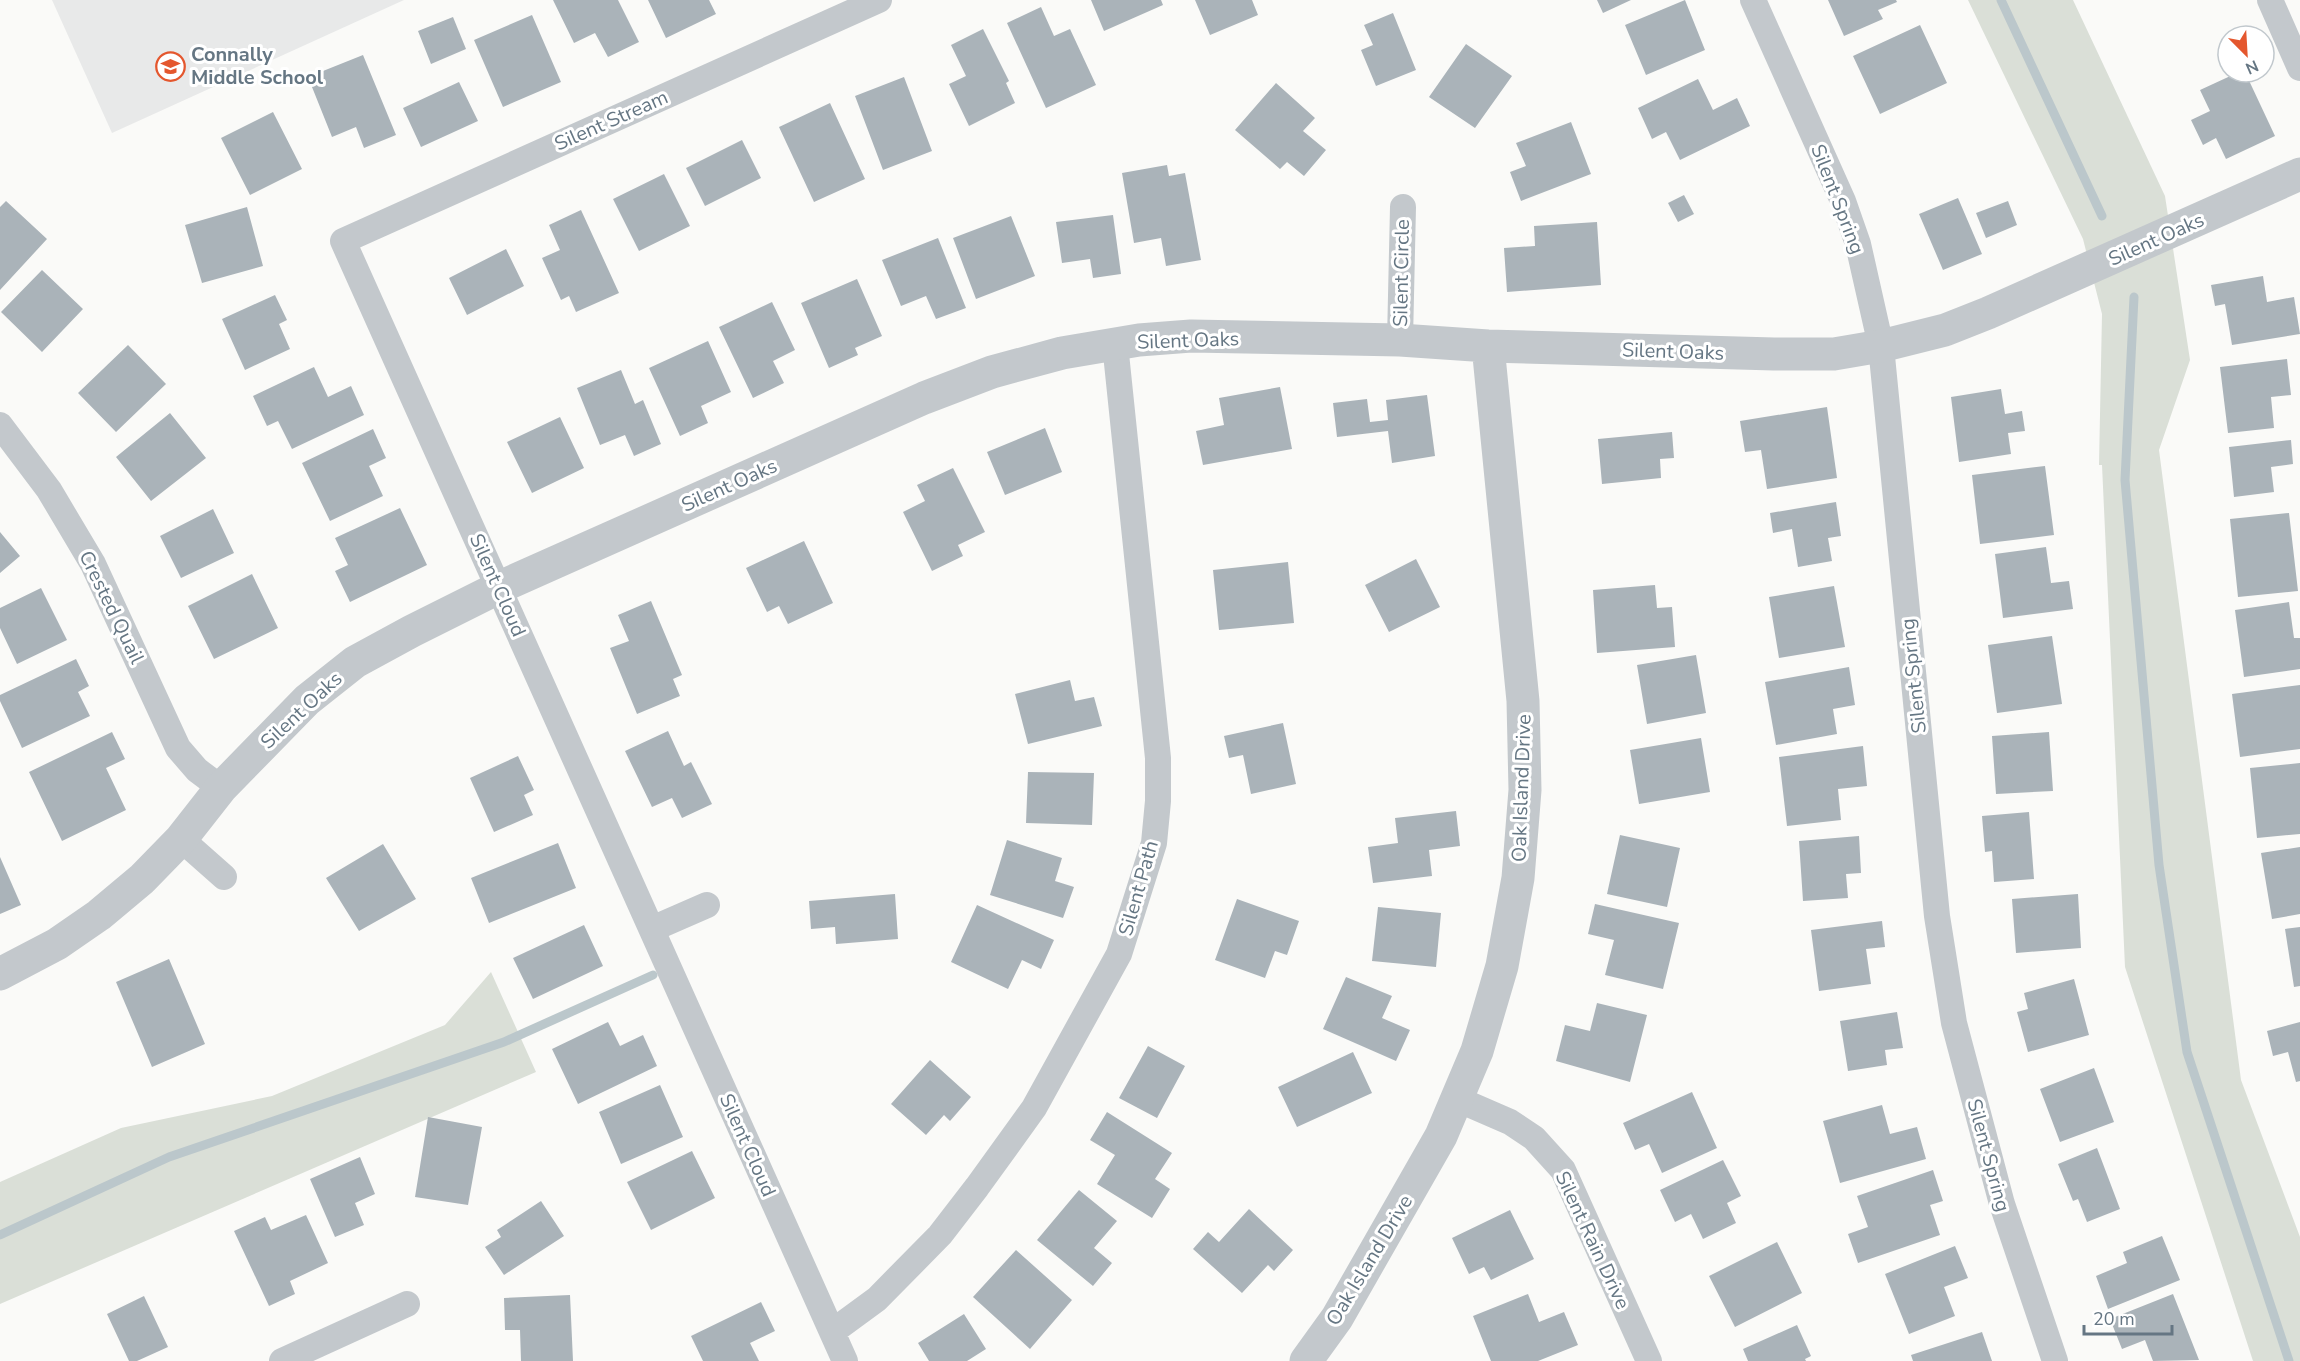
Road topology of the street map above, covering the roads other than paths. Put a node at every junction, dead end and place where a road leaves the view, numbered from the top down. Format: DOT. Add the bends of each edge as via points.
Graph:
graph roads {
  1 [pos="879,0"];
  2 [pos="1753,0"];
  3 [pos="2270,0"];
  4 [pos="2300,68"];
  5 [pos="2300,174"];
  6 [pos="1403,207"];
  7 [pos="343,241"];
  8 [pos="1400,340"];
  9 [pos="1115,344"];
  10 [pos="1488,346"];
  11 [pos="1881,346"];
  12 [pos="0,425"];
  13 [pos="500,587"];
  14 [pos="221,788"];
  15 [pos="181,839"];
  16 [pos="224,877"];
  17 [pos="707,905"];
  18 [pos="652,929"];
  19 [pos="0,974"];
  20 [pos="1456,1099"];
  21 [pos="407,1304"];
  22 [pos="832,1332"];
  23 [pos="282,1361"];
  24 [pos="845,1361"];
  25 [pos="1306,1361"];
  26 [pos="1649,1361"];
  27 [pos="2055,1361"];
  1 -- 7 [label="street, Silent Stream"];
  2 -- 11 [label="street, Silent Spring" via="1843,201 1858,244"];
  3 -- 4 [label="street"];
  5 -- 11 [label="street, Silent Oaks" via="1988,313 1945,330"];
  6 -- 8 [label="street, Silent Circle"];
  7 -- 13 [label="street, Silent Cloud"];
  8 -- 9 [label="street, Silent Oaks" via="1191,336"];
  8 -- 10 [label="street, Silent Oaks"];
  9 -- 13 [label="street, Silent Oaks" via="1062,352 992,372 924,398"];
  9 -- 22 [label="street, Silent Path" via="1158,758 1154,843 1119,954 1034,1108 940,1234 877,1299"];
  10 -- 11 [label="street, Silent Oaks" via="1774,354 1834,354"];
  10 -- 20 [label="street, Oak Island Drive" via="1523,701 1525,790 1518,879 1502,966 1477,1051"];
  11 -- 27 [label="street, Silent Spring" via="1937,916 1954,1023 2002,1204"];
  12 -- 14 [label="street, Crested Quail" via="50,490 93,564 178,748 197,770"];
  13 -- 14 [label="street, Silent Oaks" via="354,662 307,700"];
  13 -- 18 [label="street, Silent Cloud"];
  14 -- 15 [label="street, Silent Oaks"];
  15 -- 16 [label="street"];
  15 -- 19 [label="street, Silent Oaks" via="99,915 57,945"];
  17 -- 18 [label="street"];
  18 -- 22 [label="street, Silent Cloud"];
  20 -- 25 [label="street, Oak Island Drive" via="1441,1136 1343,1308"];
  20 -- 26 [label="street, Silent Rain Drive" via="1510,1122 1534,1138 1563,1170"];
  21 -- 23 [label="street"];
  22 -- 24 [label="street, Silent Cloud"];
}
